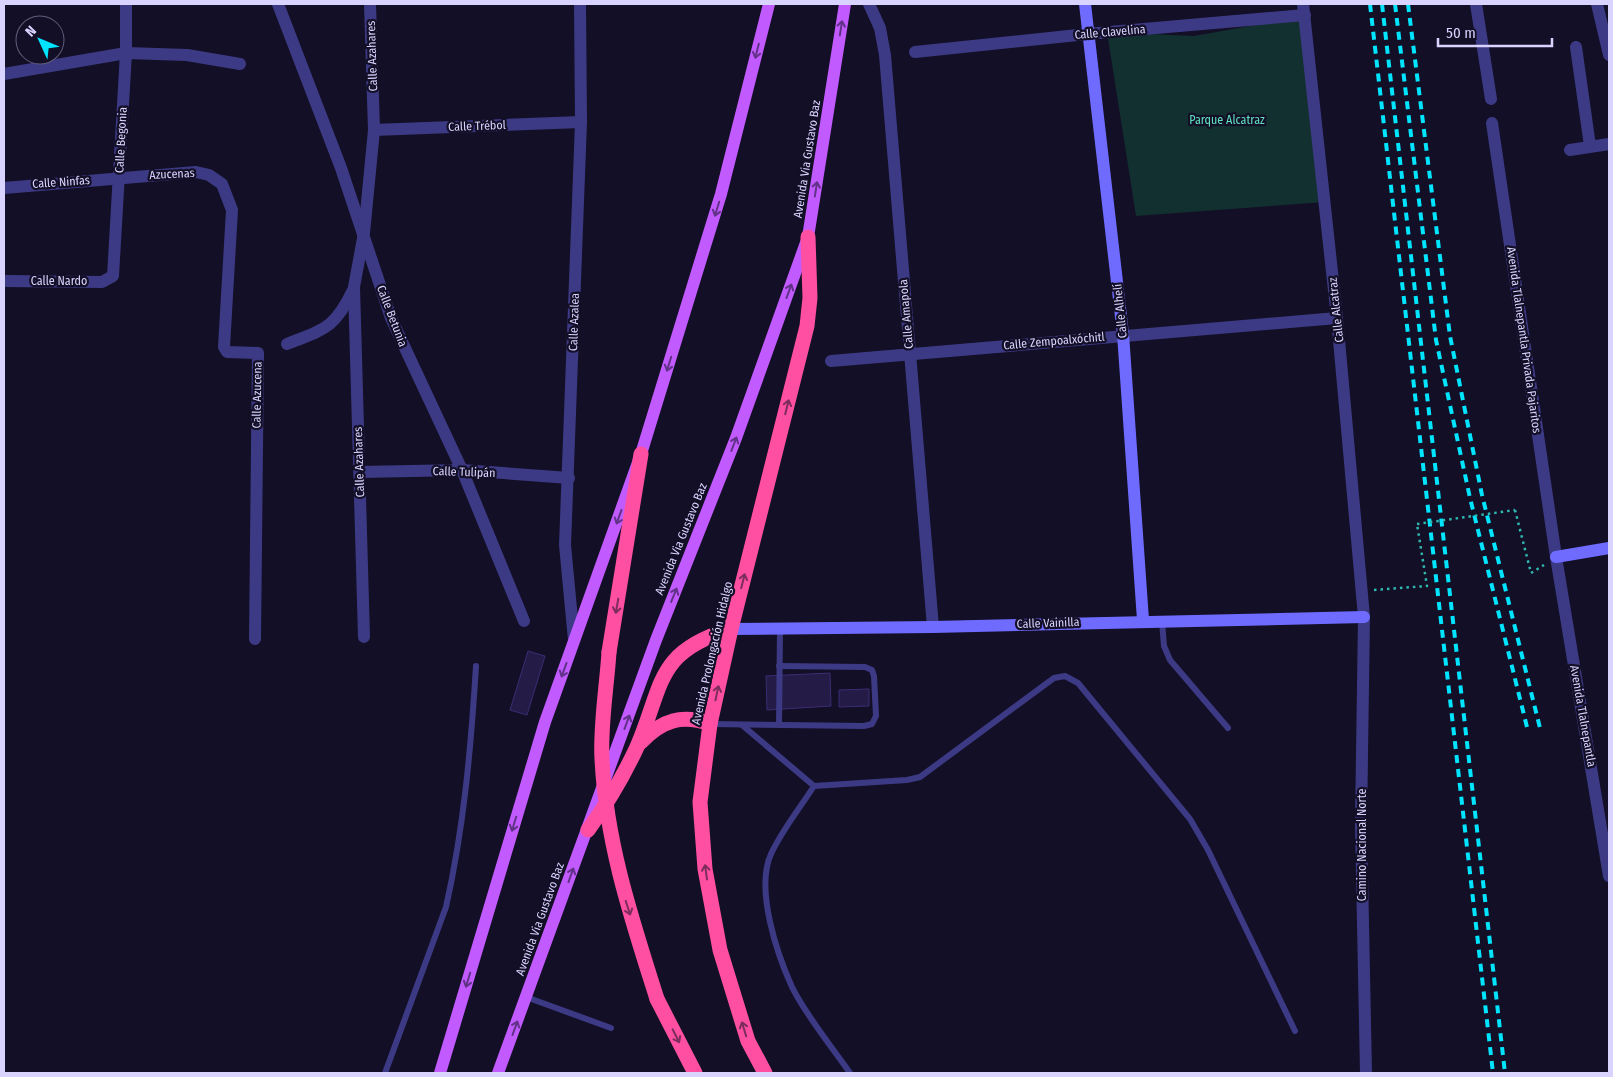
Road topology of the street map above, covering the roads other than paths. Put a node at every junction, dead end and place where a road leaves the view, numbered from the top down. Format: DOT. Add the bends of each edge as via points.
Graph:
graph roads {
  1 [pos="126,4"];
  2 [pos="278,4"];
  3 [pos="370,4"];
  4 [pos="580,4"];
  5 [pos="769,4"];
  6 [pos="844,4"];
  7 [pos="869,4"];
  8 [pos="1085,4"];
  9 [pos="1476,4"];
  10 [pos="1597,4"];
  11 [pos="1304,10"];
  12 [pos="1087,34"];
  13 [pos="1576,47"];
  14 [pos="915,52"];
  15 [pos="126,53"];
  16 [pos="1609,55"];
  17 [pos="240,64"];
  18 [pos="4,74"];
  19 [pos="1491,99"];
  20 [pos="581,122"];
  21 [pos="1492,123"];
  22 [pos="374,130"];
  23 [pos="1609,144"];
  24 [pos="1590,146"];
  25 [pos="1570,150"];
  26 [pos="119,178"];
  27 [pos="222,184"];
  28 [pos="4,188"];
  29 [pos="364,233"];
  30 [pos="808,237"];
  31 [pos="113,276"];
  32 [pos="4,281"];
  33 [pos="354,287"];
  34 [pos="1336,318"];
  35 [pos="1123,334"];
  36 [pos="287,344"];
  37 [pos="909,354"];
  38 [pos="831,361"];
  39 [pos="641,454"];
  40 [pos="462,470"];
  41 [pos="360,472"];
  42 [pos="569,478"];
  43 [pos="1609,548"];
  44 [pos="1556,557"];
  45 [pos="1364,616"];
  46 [pos="1143,620"];
  47 [pos="1162,620"];
  48 [pos="524,621"];
  49 [pos="934,627"];
  50 [pos="780,628"];
  51 [pos="731,629"];
  52 [pos="364,638"];
  53 [pos="255,639"];
  54 [pos="574,640"];
  55 [pos="476,666"];
  56 [pos="779,666"];
  57 [pos="710,724"];
  58 [pos="742,725"];
  59 [pos="779,725"];
  60 [pos="1228,728"];
  61 [pos="637,747"];
  62 [pos="814,786"];
  63 [pos="588,830"];
  64 [pos="1609,876"];
  65 [pos="526,997"];
  66 [pos="611,1028"];
  67 [pos="1295,1031"];
  68 [pos="385,1073"];
  69 [pos="440,1073"];
  70 [pos="498,1073"];
  71 [pos="695,1073"];
  72 [pos="765,1073"];
  73 [pos="850,1073"];
  74 [pos="1366,1073"];
  1 -- 15 [label="street, Calle Begonia"];
  2 -- 29 [label="street, Calle Betunia"];
  3 -- 22 [label="street, Calle Azahares"];
  4 -- 20 [label="street, Calle Azalea"];
  5 -- 39 [label="main road, one-way" via="721,194"];
  30 -- 6 [label="main road, Avenida Via Gustavo Baz, one-way"];
  7 -- 37 [label="street, Calle Amapola" via="880,28 885,55"];
  8 -- 12 [label="street, Calle Alhelí"];
  9 -- 19 [label="street"];
  10 -- 16 [label="street"];
  11 -- 12 [label="street, Calle Clavelina"];
  11 -- 34 [label="street, Calle Alcatraz"];
  12 -- 14 [label="street, Calle Clavelina"];
  12 -- 35 [label="street, Calle Alhelí"];
  13 -- 24 [label="street"];
  15 -- 17 [label="street" via="187,55"];
  15 -- 18 [label="street"];
  15 -- 26 [label="street, Calle Begonia"];
  20 -- 22 [label="street, Calle Trébol"];
  20 -- 42 [label="street, Calle Azalea"];
  21 -- 44 [label="street, Avenida Tlalnepantla Privada Pajaritos"];
  22 -- 29 [label="street, Calle Azahares"];
  23 -- 24 [label="street"];
  24 -- 25 [label="street"];
  26 -- 27 [label="street, Azucenas" via="196,172 209,175"];
  26 -- 28 [label="street, Calle Ninfas"];
  26 -- 31 [label="street, Calle Begonia"];
  27 -- 53 [label="street, Calle Azucena" via="232,210 224,347 232,353 258,352"];
  29 -- 33 [label="street, Calle Azahares"];
  29 -- 40 [label="street, Calle Betunia" via="391,318"];
  51 -- 30 [label="highway, Avenida Prolongación Hidalgo, one-way" via="807,326 810,298"];
  63 -- 30 [label="main road, Avenida Via Gustavo Baz, one-way"];
  31 -- 32 [label="street, Calle Nardo" via="102,282"];
  33 -- 36 [label="street, Calle Azahares" via="337,319 317,332"];
  33 -- 41 [label="street, Calle Azahares"];
  34 -- 35 [label="street, Calle Zempoalxóchitl"];
  34 -- 45 [label="street, Calle Alcatraz"];
  35 -- 37 [label="street, Calle Zempoalxóchitl"];
  35 -- 46 [label="street, Calle Alhelí"];
  37 -- 38 [label="street, Calle Zempoalxóchitl"];
  37 -- 49 [label="street, Calle Amapola"];
  39 -- 54 [label="main road, one-way"];
  39 -- 71 [label="highway, one-way, bridge" via="609,652 602,757 610,827 624,895 657,999"];
  40 -- 41 [label="street, Calle Tulipán"];
  40 -- 42 [label="street, Calle Tulipán"];
  40 -- 48 [label="street, Calle Betunia"];
  41 -- 52 [label="street, Calle Azahares"];
  42 -- 54 [label="street, Calle Azalea" via="566,545"];
  43 -- 44 [label="street"];
  44 -- 64 [label="street, Avenida Tlalnepantla"];
  45 -- 47 [label="street, Calle Vainilla"];
  45 -- 74 [label="street, Camino Nacional Norte" via="1361,824"];
  46 -- 47 [label="street, Calle Vainilla"];
  46 -- 49 [label="street, Calle Vainilla"];
  47 -- 60 [label="lane" via="1164,646 1170,660"];
  49 -- 50 [label="street, Calle Vainilla"];
  50 -- 51 [label="street, Calle Vainilla"];
  50 -- 56 [label="lane"];
  57 -- 51 [label="highway, Avenida Prolongación Hidalgo, one-way"];
  51 -- 61 [label="highway" via="691,644 668,667"];
  54 -- 69 [label="main road, one-way" via="544,722"];
  55 -- 68 [label="lane" via="468,776 446,907"];
  56 -- 59 [label="lane"];
  56 -- 59 [label="lane" via="872,670 876,716 872,724 864,726"];
  57 -- 58 [label="lane"];
  57 -- 61 [label="highway" via="696,719 670,721 659,725"];
  72 -- 57 [label="highway, Avenida Prolongación Hidalgo, one-way" via="748,1041 720,950 705,869 700,802"];
  58 -- 59 [label="lane"];
  58 -- 62 [label="lane"];
  61 -- 63 [label="highway" via="615,792"];
  62 -- 67 [label="lane" via="920,777 1054,678 1065,676 1078,683 1190,819"];
  62 -- 73 [label="lane" via="771,855 765,879 769,912 776,943 793,988"];
  65 -- 63 [label="main road, Avenida Via Gustavo Baz, one-way"];
  65 -- 66 [label="lane"];
  70 -- 65 [label="main road, Avenida Via Gustavo Baz, one-way"];
}
